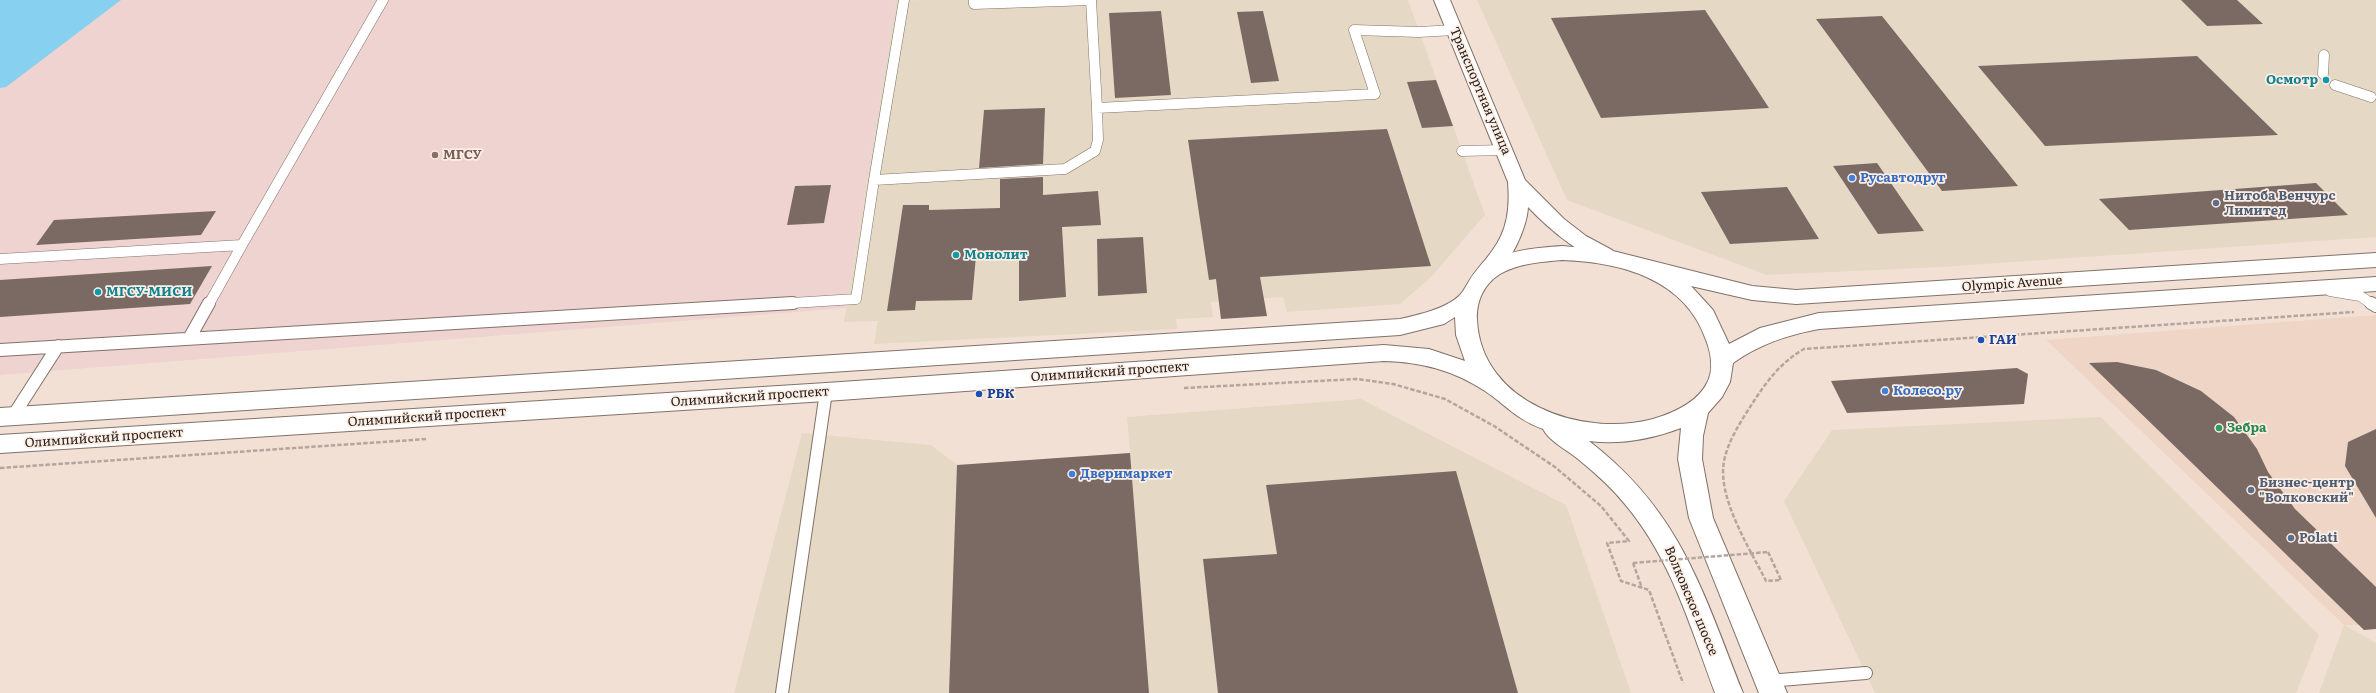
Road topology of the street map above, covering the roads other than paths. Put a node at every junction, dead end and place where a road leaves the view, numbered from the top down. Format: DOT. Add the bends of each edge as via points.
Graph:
graph roads {
  1 [pos="383,0"];
  2 [pos="904,0"];
  3 [pos="974,0"];
  4 [pos="1442,0"];
  5 [pos="1454,30"];
  6 [pos="2324,55"];
  7 [pos="2326,73"];
  8 [pos="2340,85"];
  9 [pos="2371,98"];
  10 [pos="1097,108"];
  11 [pos="1504,150"];
  12 [pos="1462,151"];
  13 [pos="874,180"];
  14 [pos="1517,182"];
  15 [pos="242,245"];
  16 [pos="1606,255"];
  17 [pos="0,259"];
  18 [pos="2376,260"];
  19 [pos="1652,269"];
  20 [pos="1483,276"];
  21 [pos="2376,284"];
  22 [pos="2314,288"];
  23 [pos="1468,300"];
  24 [pos="2376,306"];
  25 [pos="190,337"];
  26 [pos="58,346"];
  27 [pos="0,350"];
  28 [pos="1722,360"];
  29 [pos="1494,386"];
  30 [pos="826,392"];
  31 [pos="1697,411"];
  32 [pos="7,416"];
  33 [pos="1539,418"];
  34 [pos="0,444"];
  35 [pos="1866,673"];
  36 [pos="1771,687"];
  37 [pos="782,693"];
  38 [pos="1729,693"];
  1 -- 15 [label="lane"];
  2 -- 13 [label="lane"];
  3 -- 10 [label="lane" via="974,4 1090,0"];
  4 -- 5 [label="street, Транспортная улица"];
  5 -- 10 [label="lane" via="1354,30 1375,94"];
  5 -- 11 [label="street, Транспортная улица"];
  6 -- 7 [label="lane"];
  8 -- 9 [label="lane"];
  10 -- 13 [label="lane" via="1098,140 1095,151 1065,169"];
  11 -- 12 [label="lane"];
  11 -- 14 [label="street, Транспортная улица"];
  13 -- 25 [label="lane" via="856,299"];
  14 -- 16 [label="street, Транспортная улица" via="1543,213 1559,227"];
  14 -- 20 [label="street, Транспортная улица" via="1519,214 1514,233 1503,253"];
  15 -- 17 [label="lane"];
  15 -- 25 [label="lane"];
  16 -- 19 [label="main road"];
  16 -- 20 [label="main road" via="1542,255 1510,262 1494,268"];
  18 -- 19 [label="main road, Olympic Avenue" via="1796,297 1752,293"];
  19 -- 28 [label="main road" via="1677,284 1702,310 1712,326"];
  20 -- 23 [label="main road"];
  21 -- 22 [label="main road, Olympic Avenue"];
  22 -- 24 [label="lane" via="2360,296"];
  22 -- 28 [label="main road, Olympic Avenue" via="1819,322 1779,329 1759,336 1742,344"];
  23 -- 29 [label="main road" via="1466,317 1469,343 1474,359"];
  23 -- 32 [label="main road, Олимпийский проспект" via="1436,319 1400,327"];
  25 -- 26 [label="lane"];
  26 -- 27 [label="lane"];
  26 -- 32 [label="lane"];
  28 -- 31 [label="main road" via="1721,377 1716,390"];
  29 -- 30 [label="main road, Олимпийский проспект" via="1445,360 1410,353 1384,353"];
  29 -- 33 [label="main road"];
  30 -- 34 [label="main road, Олимпийский проспект"];
  30 -- 37 [label="lane"];
  31 -- 33 [label="main road" via="1654,428 1619,433 1567,428"];
  31 -- 36 [label="main road" via="1691,436 1690,459 1701,518"];
  33 -- 38 [label="main road, Волковское шоссе" via="1600,462 1649,516 1666,541 1676,562"];
  35 -- 36 [label="lane"];
}
